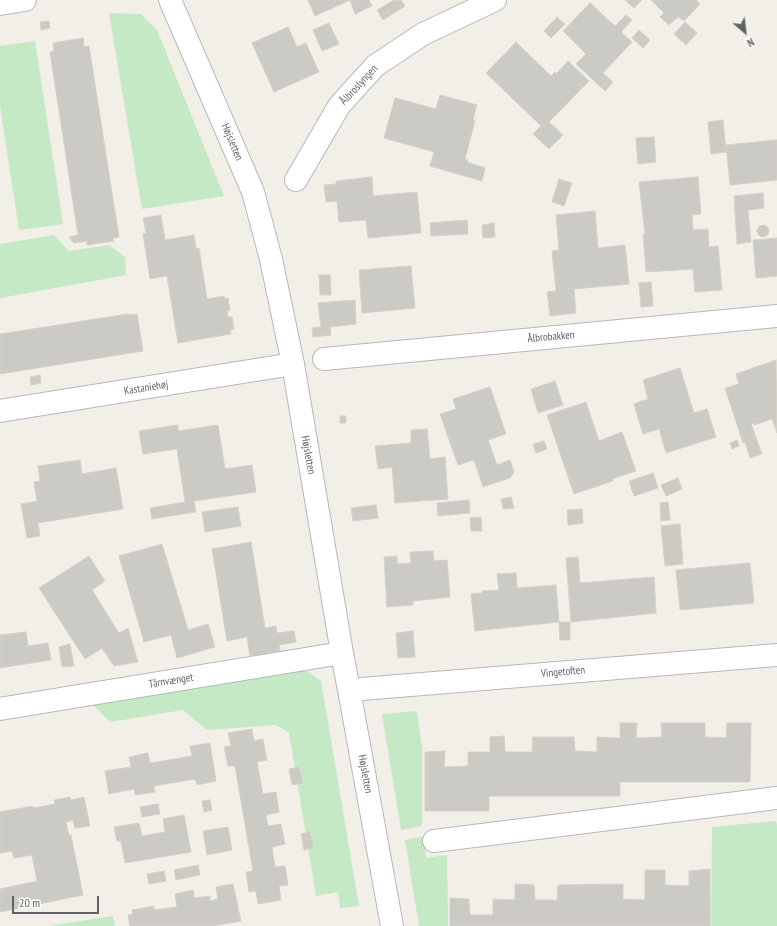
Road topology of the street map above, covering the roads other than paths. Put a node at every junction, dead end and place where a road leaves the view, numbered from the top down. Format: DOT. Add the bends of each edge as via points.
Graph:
graph roads {
  1 [pos="25,0"];
  2 [pos="170,0"];
  3 [pos="495,0"];
  4 [pos="0,4"];
  5 [pos="296,180"];
  6 [pos="777,316"];
  7 [pos="324,358"];
  8 [pos="293,364"];
  9 [pos="0,411"];
  10 [pos="342,653"];
  11 [pos="777,655"];
  12 [pos="349,690"];
  13 [pos="0,709"];
  14 [pos="777,798"];
  15 [pos="434,841"];
  16 [pos="392,926"];
  1 -- 4 [label="street"];
  2 -- 8 [label="street, Højsletten" via="253,192 271,259"];
  3 -- 5 [label="street, Ålbroslyngen" via="423,34 375,66 339,106"];
  6 -- 7 [label="street, Ålbrobakken"];
  8 -- 9 [label="street, Kastaniehøj"];
  8 -- 10 [label="street, Højsletten"];
  10 -- 12 [label="street, Højsletten"];
  10 -- 13 [label="street, Tårnvænget"];
  11 -- 12 [label="street, Vingetoften"];
  12 -- 16 [label="street, Højsletten"];
  14 -- 15 [label="street"];
}
